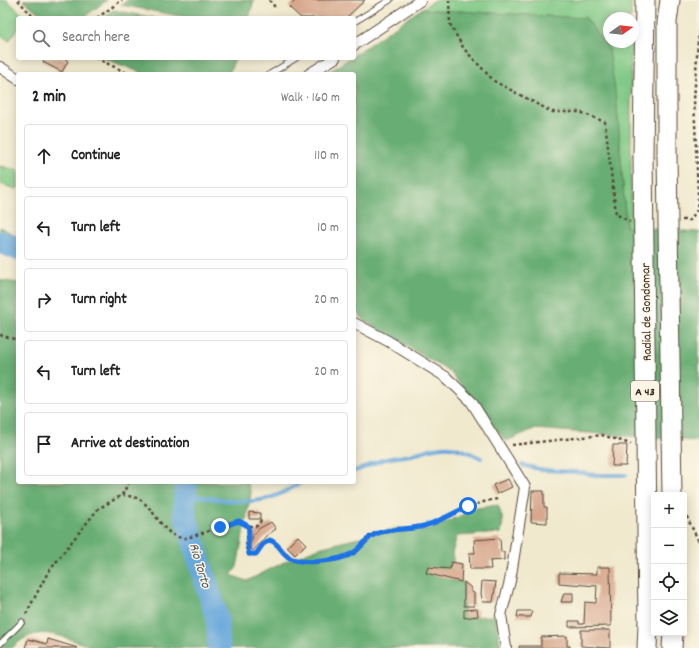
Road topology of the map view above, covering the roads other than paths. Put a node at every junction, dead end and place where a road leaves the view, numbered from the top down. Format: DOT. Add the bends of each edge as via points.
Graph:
graph roads {
  1 [pos="390,0"];
  2 [pos="421,0"];
  3 [pos="645,0"];
  4 [pos="670,0"];
  5 [pos="356,21"];
  6 [pos="356,44"];
  7 [pos="293,60"];
  8 [pos="332,60"];
  9 [pos="0,67"];
  10 [pos="273,72"];
  11 [pos="312,72"];
  12 [pos="16,78"];
  13 [pos="356,324"];
  14 [pos="672,492"];
  15 [pos="22,622"];
  16 [pos="673,636"];
  17 [pos="0,644"];
  18 [pos="506,648"];
  19 [pos="647,648"];
  20 [pos="672,648"];
  1 -- 5 [label="lane"];
  2 -- 6 [label="street"];
  3 -- 19 [label="highway, Radial de Gondomar / A 43, bridge" via="643,156"];
  4 -- 14 [label="highway, Radial de Gondomar / A 43, bridge" via="667,22 667,156"];
  7 -- 10 [label="lane"];
  8 -- 11 [label="street"];
  9 -- 12 [label="street"];
  13 -- 18 [label="street" via="446,377 471,401 525,487 510,581 501,615"];
  15 -- 17 [label="lane"];
  16 -- 20 [label="highway"];
}
